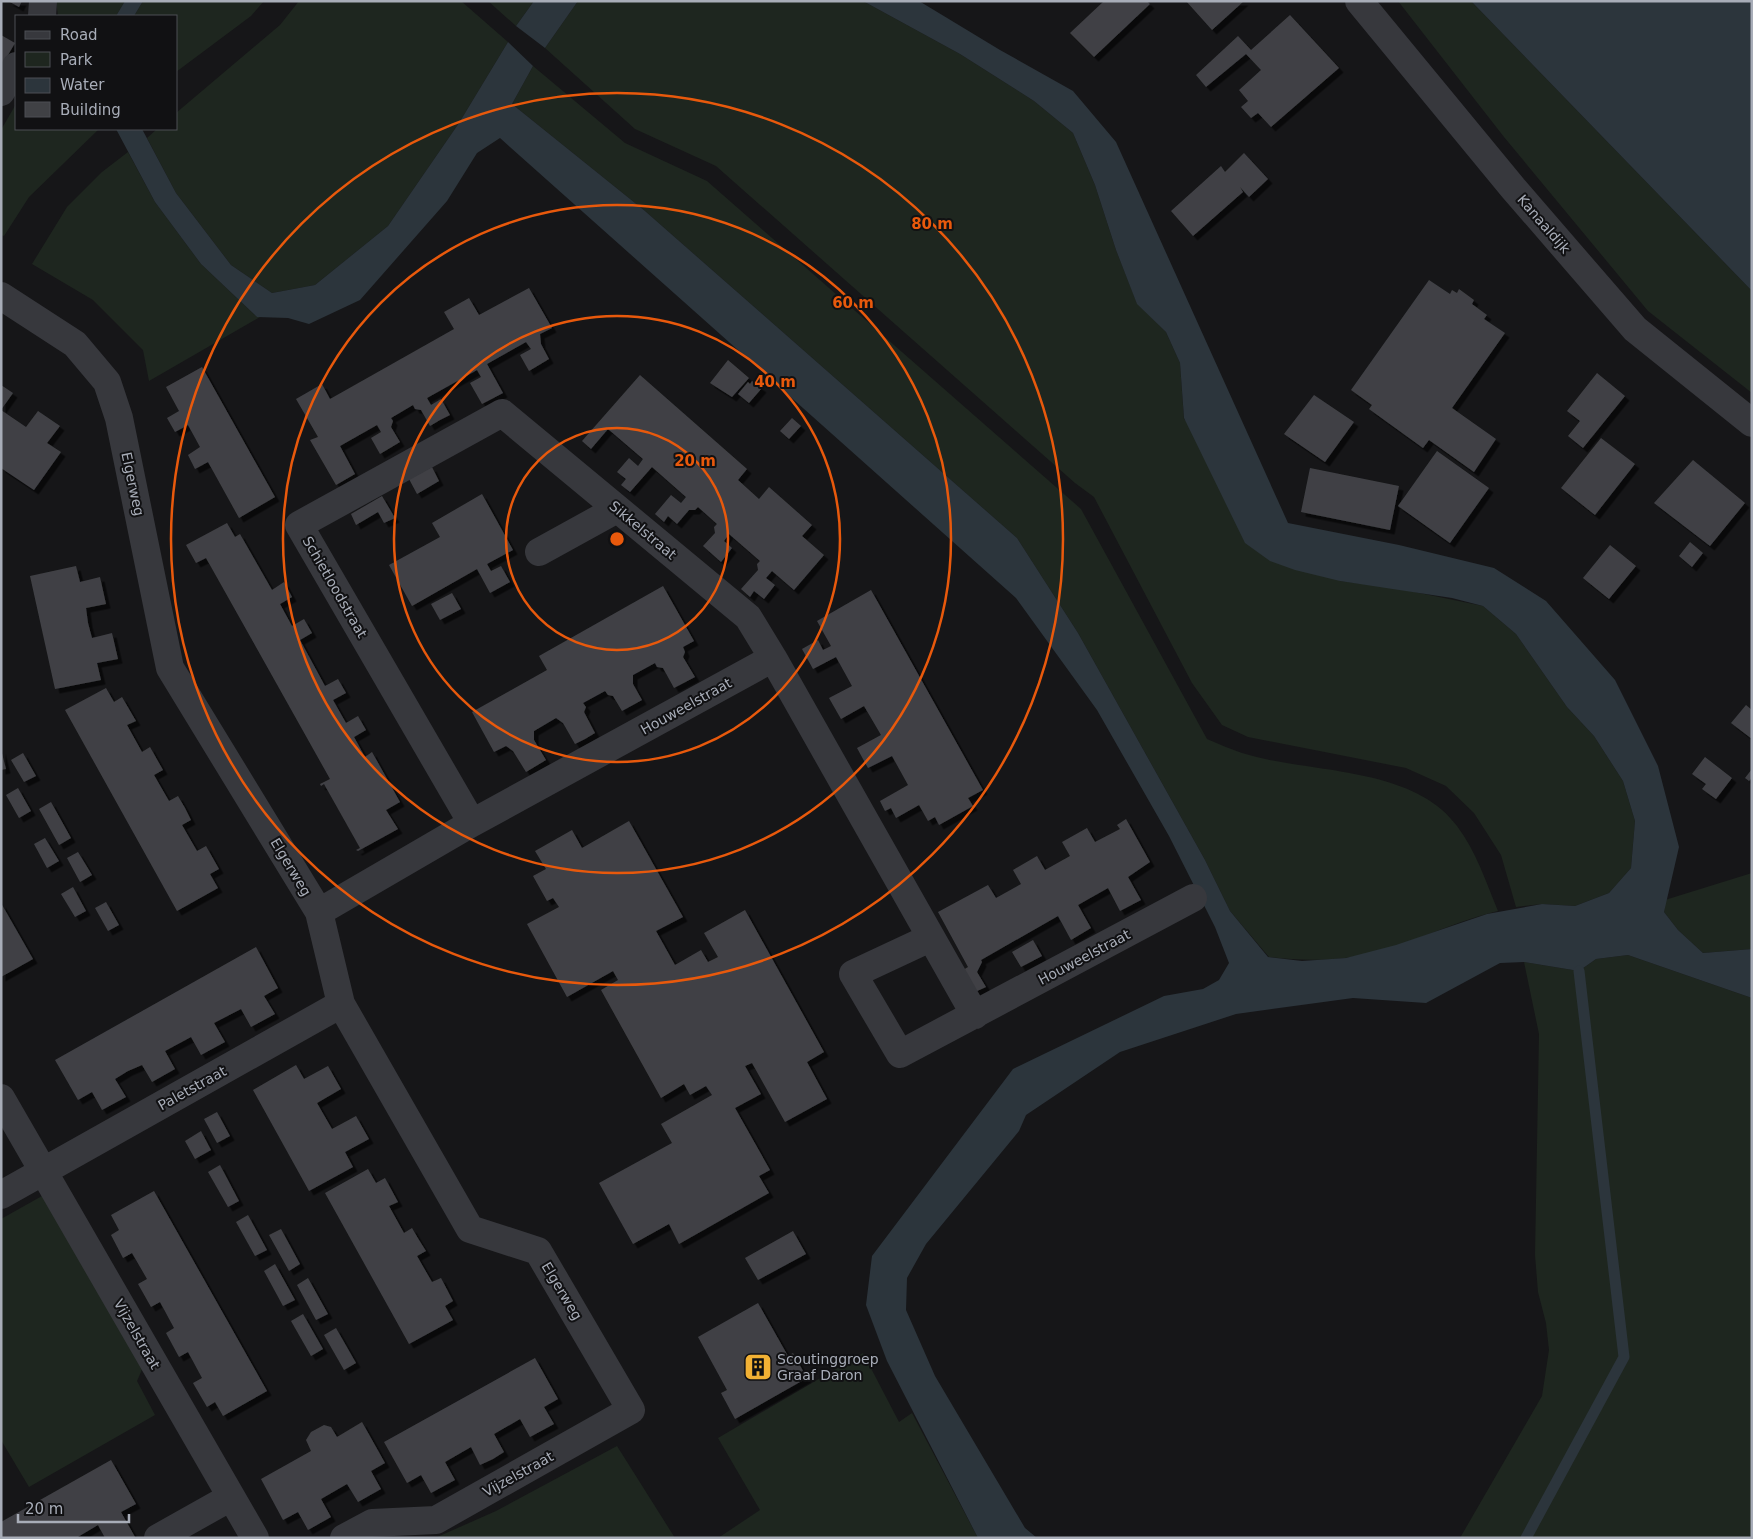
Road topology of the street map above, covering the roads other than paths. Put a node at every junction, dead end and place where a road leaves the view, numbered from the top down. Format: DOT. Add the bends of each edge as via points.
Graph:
graph roads {
  1 [pos="43,1"];
  2 [pos="1359,1"];
  3 [pos="42,15"];
  4 [pos="15,68"];
  5 [pos="1,92"];
  6 [pos="1,296"];
  7 [pos="502,413"];
  8 [pos="1752,423"];
  9 [pos="617,509"];
  10 [pos="539,552"];
  11 [pos="773,658"];
  12 [pos="472,823"];
  13 [pos="1193,898"];
  14 [pos="319,912"];
  15 [pos="930,938"];
  16 [pos="341,1004"];
  17 [pos="975,1015"];
  18 [pos="1,1098"];
  19 [pos="43,1172"];
  20 [pos="1,1195"];
  21 [pos="631,1410"];
  22 [pos="231,1497"];
  23 [pos="158,1538"];
  24 [pos="255,1538"];
  25 [pos="344,1538"];
  1 -- 3 [label="street"];
  2 -- 8 [label="street, Kanaaldijk" via="1513,188 1635,329"];
  4 -- 5 [label="street"];
  6 -- 14 [label="street, Elgerweg" via="74,344 107,382 120,418 170,668"];
  7 -- 9 [label="street, Sikkelstraat"];
  7 -- 12 [label="street, Schietloodstraat" via="299,525"];
  9 -- 10 [label="street"];
  9 -- 11 [label="street, Sikkelstraat" via="748,617"];
  11 -- 12 [label="street, Houweelstraat"];
  11 -- 15 [label="street"];
  12 -- 14 [label="street, Houweelstraat"];
  13 -- 17 [label="street, Houweelstraat"];
  14 -- 16 [label="street, Elgerweg"];
  15 -- 17 [label="street"];
  15 -- 17 [label="street, Houweelstraat" via="853,974 900,1054"];
  16 -- 19 [label="street, Paletstraat"];
  16 -- 21 [label="street, Elgerweg" via="470,1229 538,1251"];
  18 -- 19 [label="street"];
  19 -- 20 [label="street, Paletstraat"];
  19 -- 22 [label="street, Vijzelstraat"];
  21 -- 25 [label="street, Vijzelstraat" via="436,1520 372,1523"];
  22 -- 23 [label="street"];
  22 -- 24 [label="street, Vijzelstraat"];
}
